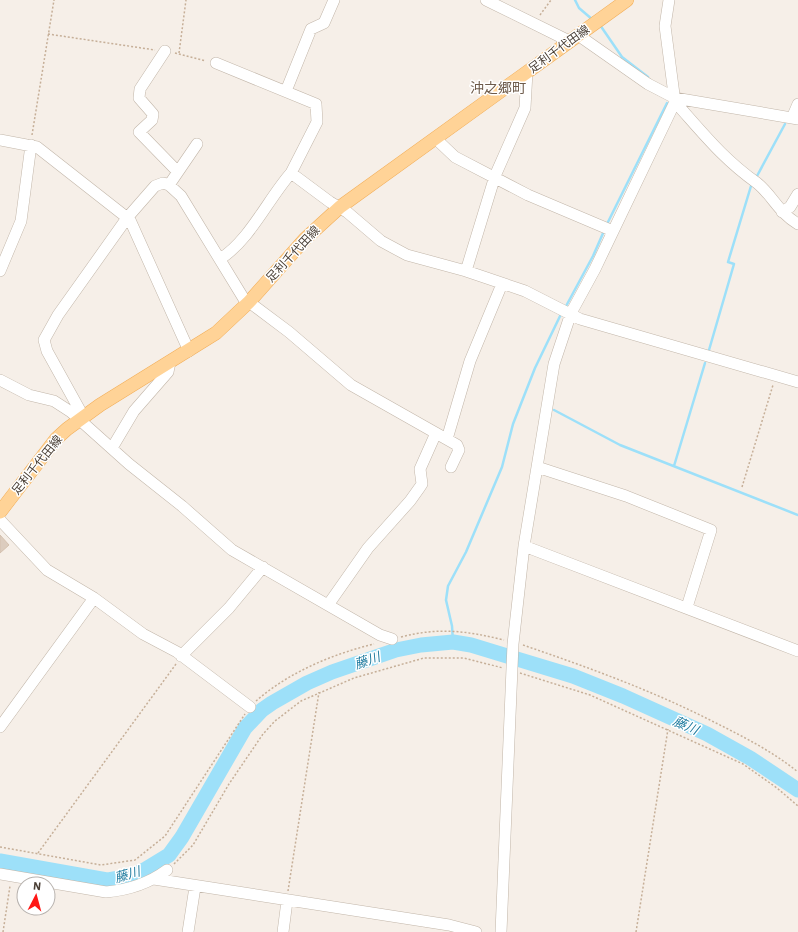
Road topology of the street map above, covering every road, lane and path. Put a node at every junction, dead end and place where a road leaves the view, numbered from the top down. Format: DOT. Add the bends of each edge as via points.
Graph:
graph roads {
  1 [pos="54,0"];
  2 [pos="186,0"];
  3 [pos="334,0"];
  4 [pos="486,0"];
  5 [pos="551,0"];
  6 [pos="627,0"];
  7 [pos="669,0"];
  8 [pos="537,25"];
  9 [pos="48,34"];
  10 [pos="574,38"];
  11 [pos="164,51"];
  12 [pos="179,53"];
  13 [pos="216,63"];
  14 [pos="527,72"];
  15 [pos="286,91"];
  16 [pos="675,100"];
  17 [pos="798,104"];
  18 [pos="795,119"];
  19 [pos="436,139"];
  20 [pos="0,140"];
  21 [pos="197,144"];
  22 [pos="31,145"];
  23 [pos="177,171"];
  24 [pos="291,173"];
  25 [pos="495,176"];
  26 [pos="169,185"];
  27 [pos="798,194"];
  28 [pos="340,207"];
  29 [pos="782,212"];
  30 [pos="127,218"];
  31 [pos="798,224"];
  32 [pos="613,231"];
  33 [pos="220,259"];
  34 [pos="0,271"];
  35 [pos="466,271"];
  36 [pos="502,284"];
  37 [pos="248,303"];
  38 [pos="571,313"];
  39 [pos="189,351"];
  40 [pos="170,362"];
  41 [pos="776,375"];
  42 [pos="0,380"];
  43 [pos="798,382"];
  44 [pos="81,417"];
  45 [pos="436,433"];
  46 [pos="447,440"];
  47 [pos="112,448"];
  48 [pos="452,467"];
  49 [pos="537,467"];
  50 [pos="742,487"];
  51 [pos="0,512"];
  52 [pos="0,520"];
  53 [pos="524,546"];
  54 [pos="263,568"];
  55 [pos="94,598"];
  56 [pos="328,605"];
  57 [pos="687,607"];
  58 [pos="392,639"];
  59 [pos="513,643"];
  60 [pos="798,651"];
  61 [pos="181,656"];
  62 [pos="511,669"];
  63 [pos="319,692"];
  64 [pos="250,706"];
  65 [pos="0,727"];
  66 [pos="668,729"];
  67 [pos="798,772"];
  68 [pos="798,806"];
  69 [pos="0,847"];
  70 [pos="38,853"];
  71 [pos="166,870"];
  72 [pos="0,874"];
  73 [pos="12,876"];
  74 [pos="154,879"];
  75 [pos="195,887"];
  76 [pos="287,901"];
  77 [pos="448,928"];
  78 [pos="3,932"];
  79 [pos="188,932"];
  80 [pos="283,932"];
  81 [pos="476,932"];
  82 [pos="500,932"];
  83 [pos="636,932"];
  1 -- 9 [label="path"];
  2 -- 12 [label="path"];
  3 -- 15 [label="street" via="324,23 311,29"];
  4 -- 8 [label="street"];
  5 -- 8 [label="path" via="540,14"];
  6 -- 10 [label="main road, 足利千代田線"];
  7 -- 16 [label="street" via="665,26"];
  8 -- 10 [label="street"];
  9 -- 11 [label="path"];
  9 -- 22 [label="path"];
  10 -- 14 [label="main road, 足利千代田線"];
  10 -- 16 [label="street"];
  11 -- 12 [label="path"];
  11 -- 23 [label="street" via="140,89 139,98 153,114 152,120 139,132"];
  12 -- 13 [label="path"];
  13 -- 15 [label="street"];
  14 -- 19 [label="main road, 足利千代田線"];
  14 -- 25 [label="street" via="525,108"];
  15 -- 24 [label="street" via="316,104 317,122"];
  16 -- 18 [label="street"];
  16 -- 29 [label="street" via="708,141 756,183"];
  16 -- 32 [label="street"];
  17 -- 18 [label="street"];
  19 -- 25 [label="street" via="455,156"];
  19 -- 28 [label="main road, 足利千代田線"];
  20 -- 22 [label="street"];
  21 -- 23 [label="street"];
  22 -- 30 [label="street" via="38,147"];
  22 -- 34 [label="street" via="21,221"];
  23 -- 26 [label="street"];
  24 -- 28 [label="street"];
  24 -- 33 [label="street" via="240,241"];
  25 -- 32 [label="street" via="528,195"];
  25 -- 35 [label="street"];
  26 -- 30 [label="street" via="163,183 154,186"];
  26 -- 33 [label="street" via="181,196"];
  27 -- 29 [label="street" via="790,207"];
  28 -- 35 [label="street" via="381,241 407,255"];
  28 -- 37 [label="main road, 足利千代田線" via="305,239"];
  29 -- 31 [label="street"];
  30 -- 39 [label="street"];
  30 -- 44 [label="street" via="58,315 44,340 47,351"];
  32 -- 38 [label="street"];
  33 -- 37 [label="street"];
  35 -- 36 [label="street"];
  36 -- 38 [label="street" via="525,291"];
  36 -- 46 [label="street" via="470,361"];
  37 -- 39 [label="main road, 足利千代田線" via="216,333"];
  37 -- 45 [label="street" via="289,332 351,385"];
  38 -- 41 [label="street" via="580,318"];
  38 -- 49 [label="street" via="554,364"];
  39 -- 40 [label="main road, 足利千代田線"];
  40 -- 44 [label="main road, 足利千代田線"];
  40 -- 47 [label="street" via="168,372 134,411"];
  41 -- 43 [label="street"];
  41 -- 50 [label="path"];
  42 -- 44 [label="street" via="29,395 54,401"];
  44 -- 47 [label="street"];
  44 -- 51 [label="main road, 足利千代田線" via="56,439"];
  45 -- 46 [label="street"];
  45 -- 56 [label="street" via="420,469 422,484 368,548"];
  46 -- 48 [label="street" via="459,447"];
  47 -- 54 [label="street" via="232,550"];
  49 -- 53 [label="street"];
  49 -- 57 [label="street" via="626,496 711,530"];
  52 -- 55 [label="street" via="47,570"];
  53 -- 57 [label="street"];
  53 -- 59 [label="street"];
  54 -- 56 [label="street"];
  54 -- 61 [label="street" via="229,608"];
  55 -- 61 [label="street" via="138,631"];
  55 -- 65 [label="street"];
  56 -- 58 [label="street" via="380,635"];
  57 -- 60 [label="street"];
  58 -- 59 [label="path" via="412,634 456,630"];
  58 -- 64 [label="path" via="320,662 294,674"];
  59 -- 62 [label="street"];
  59 -- 67 [label="path" via="591,669 666,699 740,735"];
  61 -- 64 [label="street"];
  61 -- 70 [label="path"];
  62 -- 63 [label="path" via="464,658 424,658 354,678"];
  62 -- 66 [label="path" via="590,695"];
  62 -- 82 [label="street"];
  63 -- 71 [label="path" via="287,711 263,734 193,844"];
  63 -- 76 [label="path"];
  64 -- 70 [label="path" via="165,836 135,860 101,865"];
  66 -- 68 [label="path" via="743,764"];
  66 -- 83 [label="path"];
  69 -- 70 [label="path"];
  71 -- 74 [label="street"];
  72 -- 73 [label="street"];
  73 -- 74 [label="street" via="106,892 122,891"];
  73 -- 78 [label="path"];
  74 -- 75 [label="street"];
  75 -- 76 [label="street"];
  75 -- 79 [label="street"];
  76 -- 77 [label="street"];
  76 -- 80 [label="street"];
  77 -- 81 [label="street"];
}
